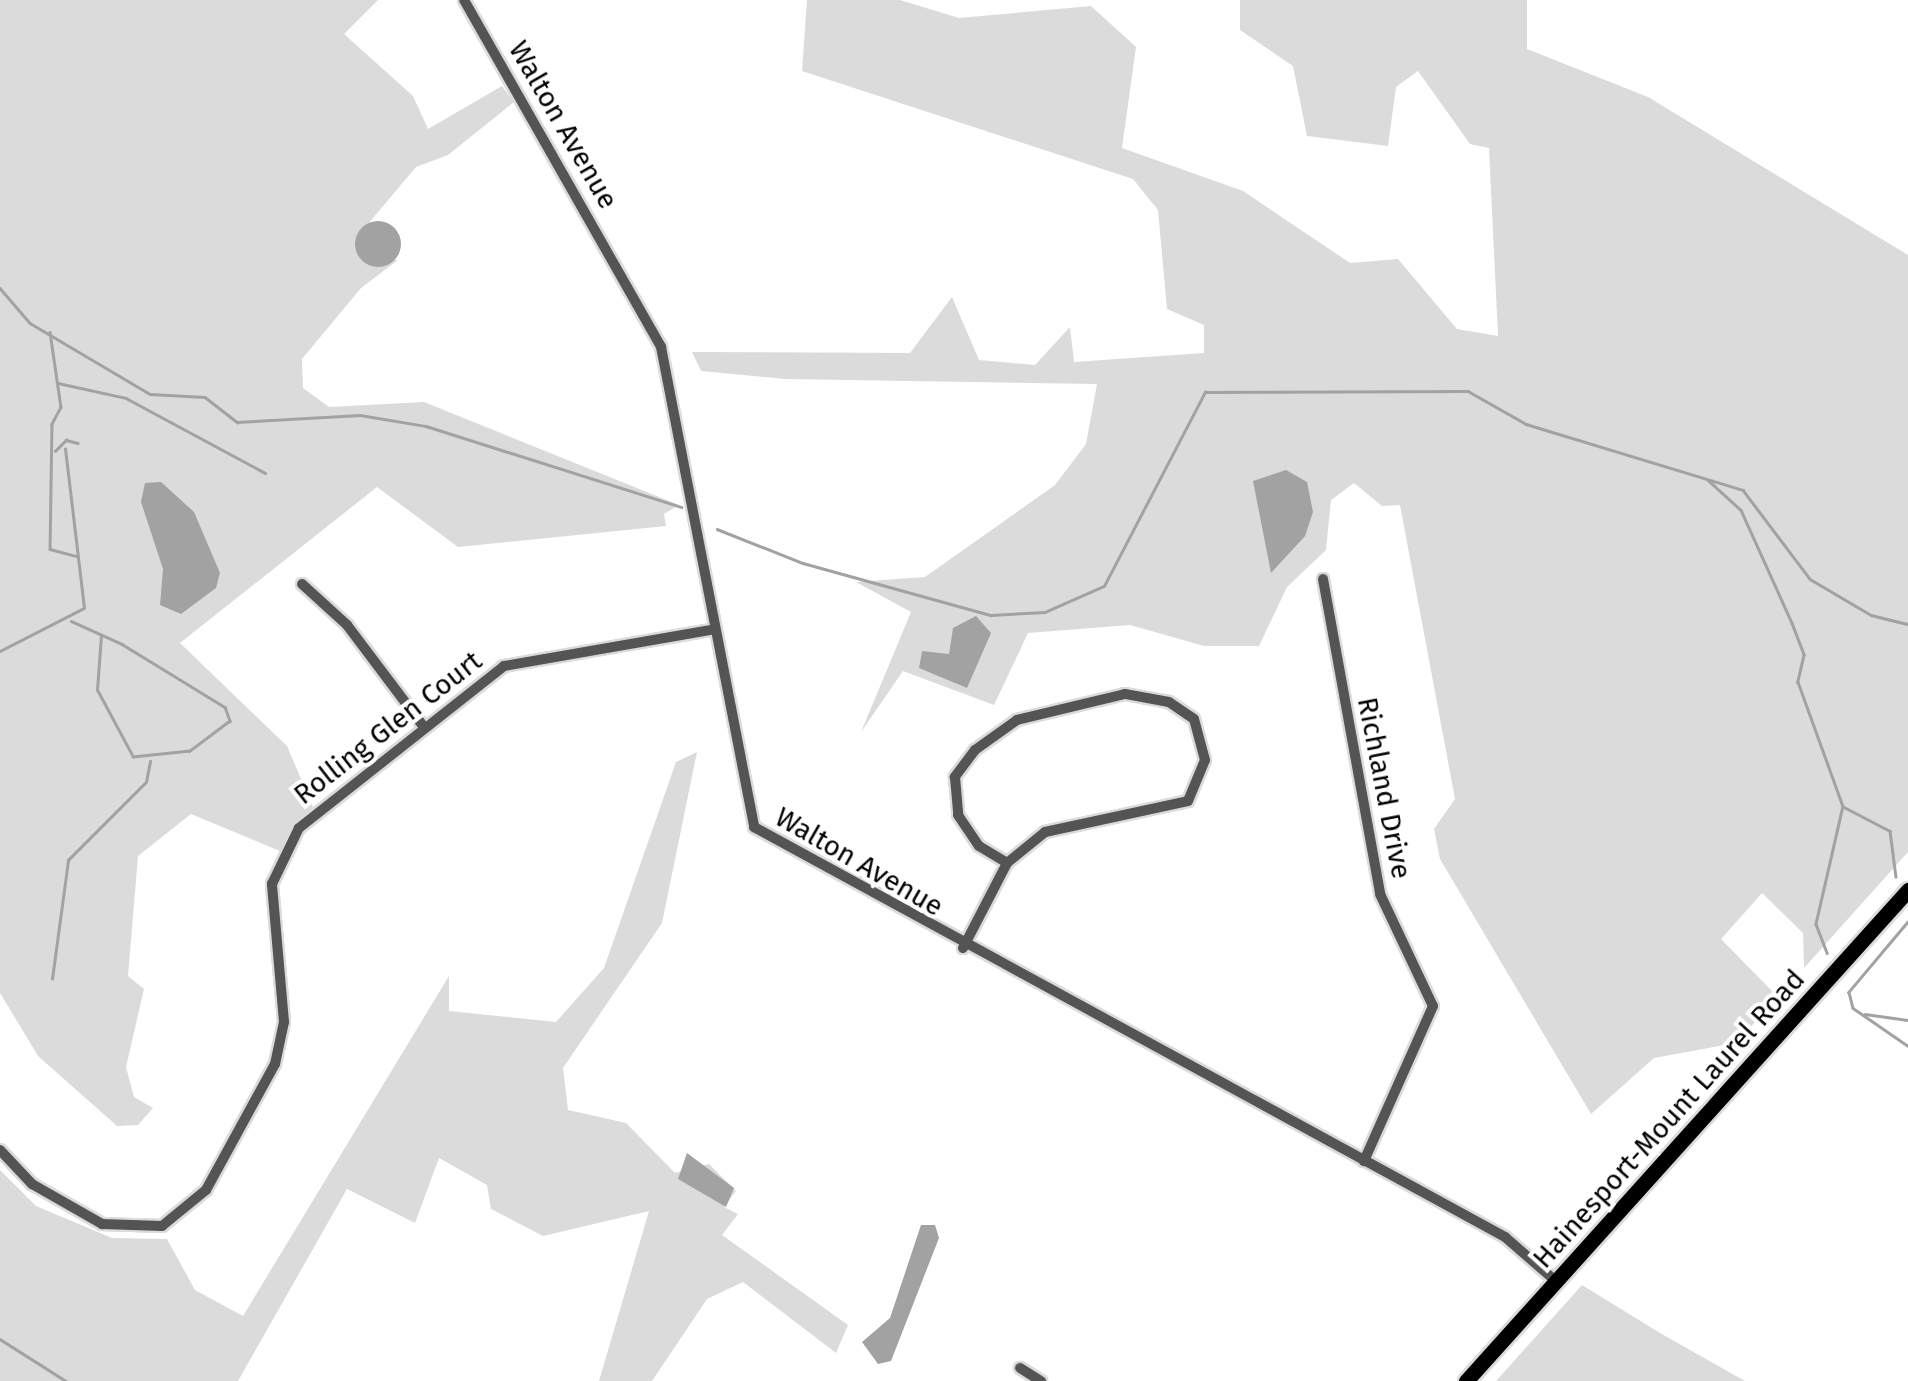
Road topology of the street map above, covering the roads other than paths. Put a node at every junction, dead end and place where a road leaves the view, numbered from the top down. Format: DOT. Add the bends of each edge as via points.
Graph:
graph roads {
  1 [pos="464,0"];
  2 [pos="1322,579"];
  3 [pos="302,584"];
  4 [pos="714,629"];
  5 [pos="422,726"];
  6 [pos="1007,863"];
  7 [pos="1908,890"];
  8 [pos="963,948"];
  9 [pos="0,1150"];
  10 [pos="1364,1161"];
  11 [pos="1557,1282"];
  12 [pos="1020,1368"];
  13 [pos="1040,1381"];
  14 [pos="1466,1381"];
  1 -- 4 [label="street, Walton Avenue" via="658,340"];
  2 -- 10 [label="street, Richland Drive" via="1380,894 1433,1006"];
  3 -- 5 [label="street" via="347,625"];
  4 -- 5 [label="street, Rolling Glen Court" via="504,666"];
  4 -- 8 [label="street, Walton Avenue" via="754,828"];
  5 -- 9 [label="street, Rolling Glen Court" via="299,828 272,884 284,1022 276,1064 206,1190 162,1226 102,1224 32,1184"];
  6 -- 6 [label="street" via="1045,832 1188,800 1205,760 1194,720 1169,702 1125,694 1017,720 975,750 955,777 958,815 978,846"];
  6 -- 8 [label="street"];
  7 -- 11 [label="main road, Hainesport-Mount Laurel Road"];
  8 -- 10 [label="street, Walton Avenue"];
  10 -- 11 [label="street, Walton Avenue" via="1525,1249"];
  11 -- 14 [label="main road, Hainesport-Mount Laurel Road"];
  12 -- 13 [label="street"];
}
